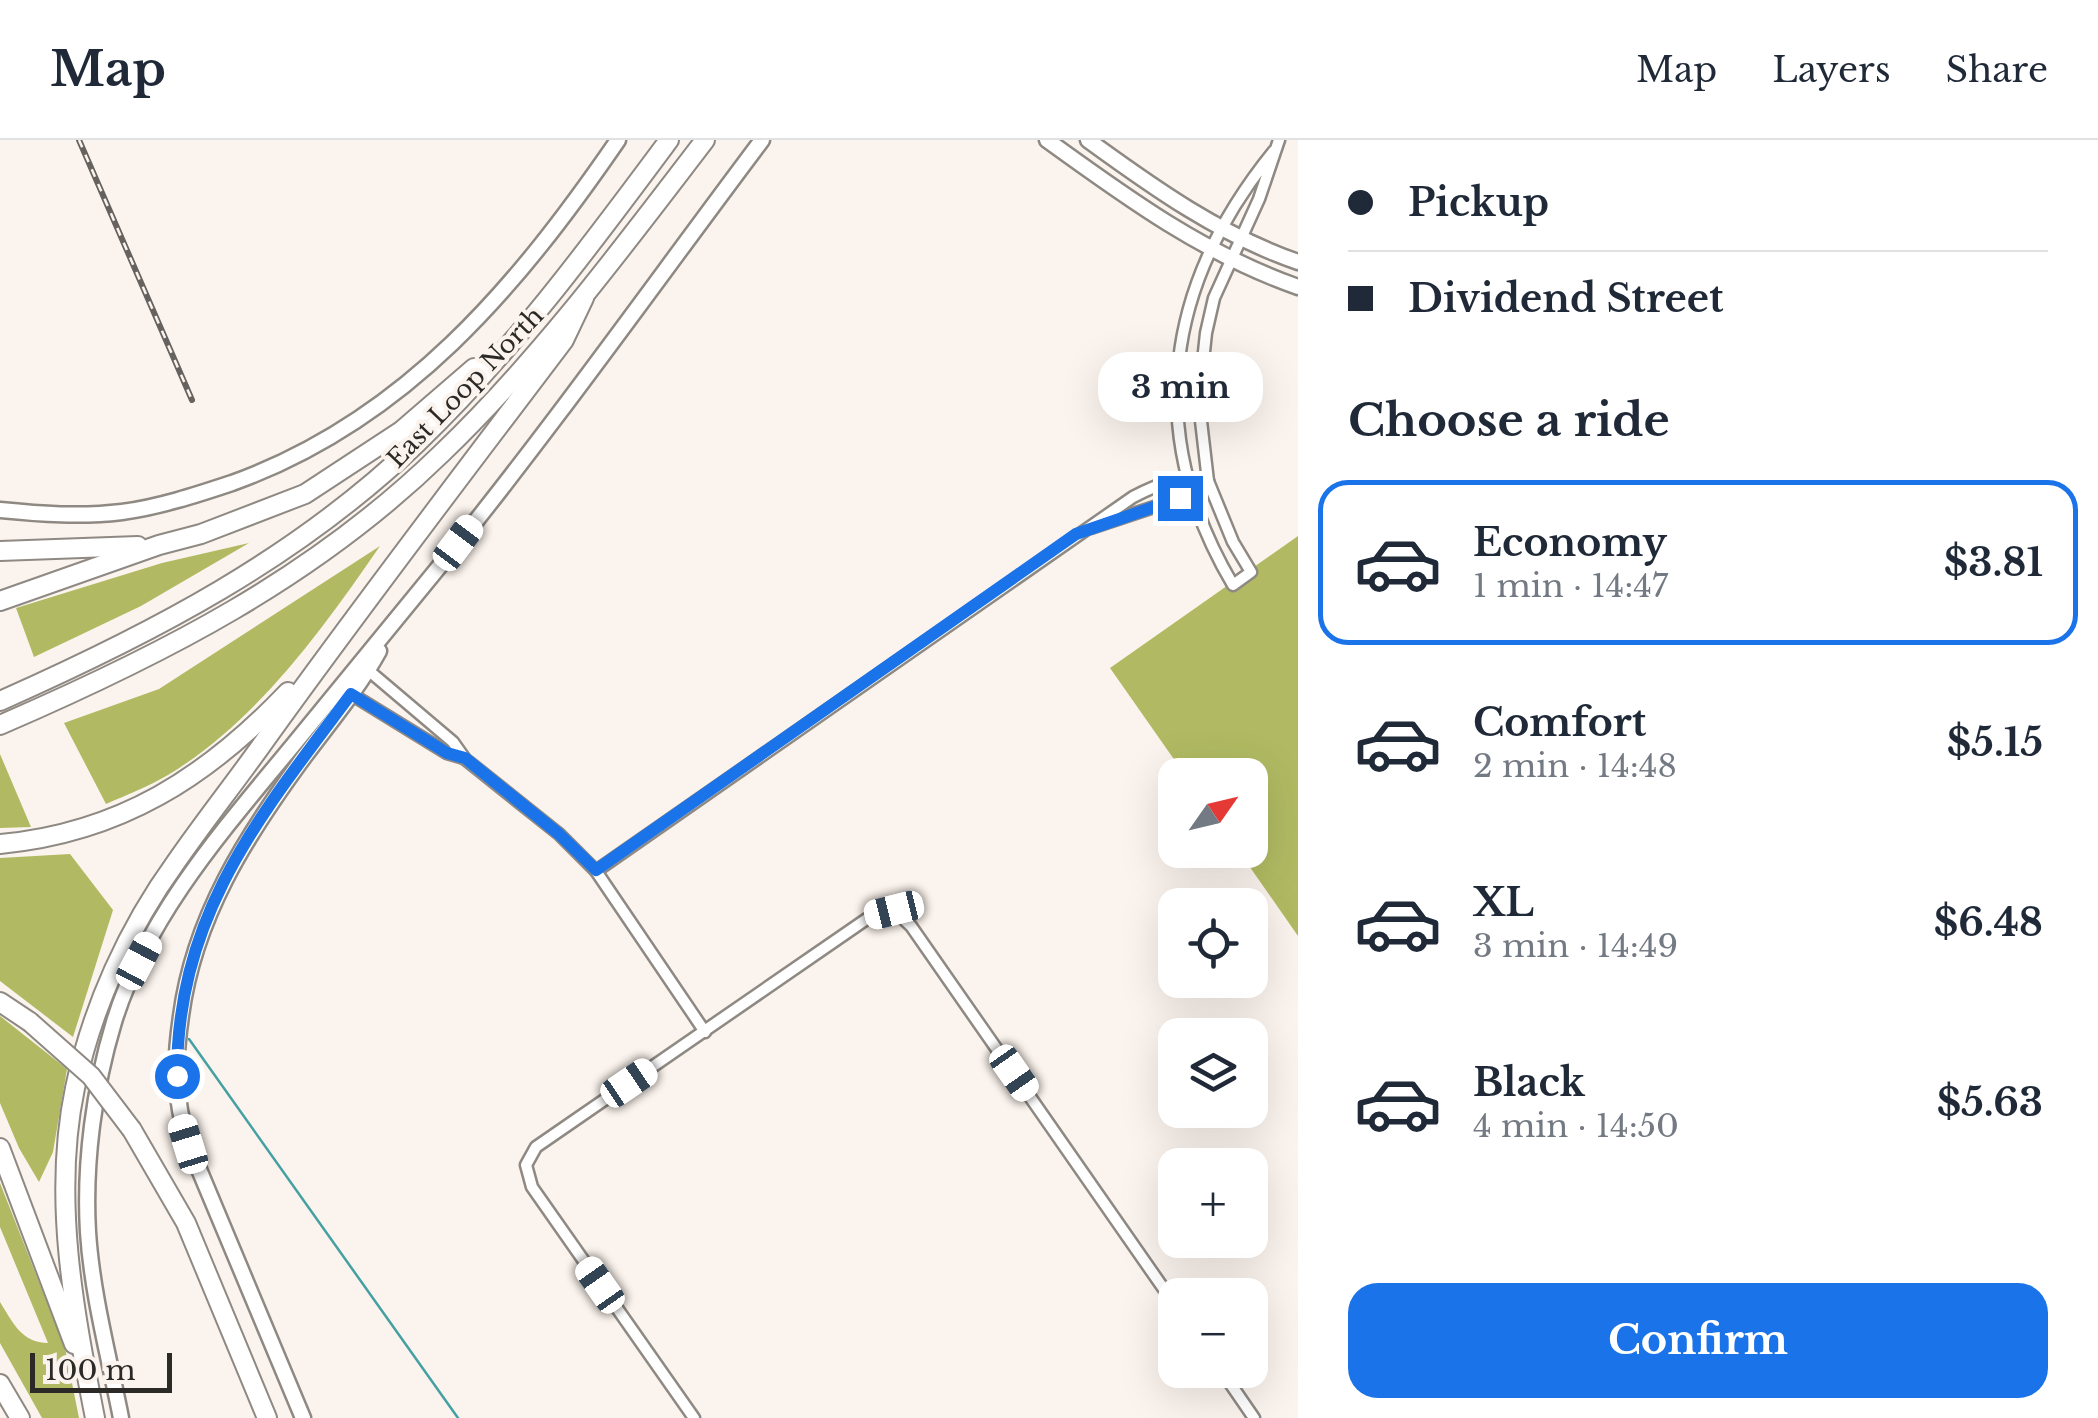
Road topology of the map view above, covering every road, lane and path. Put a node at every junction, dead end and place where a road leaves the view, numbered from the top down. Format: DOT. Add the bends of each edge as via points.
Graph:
graph roads {
  1 [pos="618,140"];
  2 [pos="670,140"];
  3 [pos="706,140"];
  4 [pos="762,140"];
  5 [pos="1048,140"];
  6 [pos="1088,140"];
  7 [pos="1276,145"];
  8 [pos="1114,160"];
  9 [pos="1100,178"];
  10 [pos="1221,229"];
  11 [pos="1240,239"];
  12 [pos="1212,250"];
  13 [pos="1229,259"];
  14 [pos="1298,262"];
  15 [pos="1298,287"];
  16 [pos="584,298"];
  17 [pos="528,321"];
  18 [pos="1187,476"];
  19 [pos="1208,481"];
  20 [pos="1190,495"];
  21 [pos="0,510"];
  22 [pos="1076,534"];
  23 [pos="158,545"];
  24 [pos="0,551"];
  25 [pos="0,601"];
  26 [pos="399,616"];
  27 [pos="325,657"];
  28 [pos="368,670"];
  29 [pos="351,694"];
  30 [pos="0,701"];
  31 [pos="421,716"];
  32 [pos="0,725"];
  33 [pos="410,730"];
  34 [pos="465,758"];
  35 [pos="0,844"];
  36 [pos="596,870"];
  37 [pos="0,1002"];
  38 [pos="705,1032"];
  39 [pos="0,1148"];
  40 [pos="1158,1280"];
  41 [pos="0,1384"];
  42 [pos="1233,1388"];
  43 [pos="94,1410"];
  44 [pos="20,1418"];
  45 [pos="121,1418"];
  46 [pos="267,1418"];
  47 [pos="303,1418"];
  48 [pos="694,1418"];
  49 [pos="1254,1418"];
  1 -- 21 [label="main road" via="488,309 444,355 338,433 267,470 148,508 58,515"];
  2 -- 17 [label="highway, East Loop North"];
  3 -- 16 [label="highway, East Loop North"];
  4 -- 26 [label="main road"];
  5 -- 9 [label="main road"];
  6 -- 8 [label="main road"];
  7 -- 10 [label="street"];
  7 -- 11 [label="street"];
  8 -- 9 [label="main road"];
  8 -- 10 [label="main road"];
  9 -- 12 [label="main road"];
  10 -- 11 [label="main road"];
  10 -- 12 [label="street"];
  11 -- 13 [label="street"];
  11 -- 14 [label="main road"];
  12 -- 13 [label="main road"];
  12 -- 18 [label="street" via="1182,329 1177,366"];
  13 -- 15 [label="main road"];
  13 -- 19 [label="street" via="1214,298 1201,380"];
  16 -- 27 [label="highway" via="564,340"];
  16 -- 32 [label="highway, East Loop North" via="443,452 340,540 190,637"];
  17 -- 23 [label="highway" via="352,466 305,494"];
  17 -- 30 [label="highway, East Loop North" via="418,442 282,552 150,632"];
  18 -- 19 [label="street"];
  18 -- 20 [label="street"];
  18 -- 22 [label="street" via="1133,496"];
  19 -- 20 [label="street"];
  19 -- 20 [label="street" via="1251,572 1233,585"];
  20 -- 22 [label="street"];
  22 -- 36 [label="street"];
  23 -- 24 [label="highway"];
  23 -- 25 [label="highway"];
  26 -- 28 [label="main road"];
  26 -- 45 [label="main road" via="213,844 138,964 115,1020 94,1114 88,1233"];
  27 -- 35 [label="highway" via="222,756 175,788 72,832"];
  27 -- 43 [label="highway" via="176,861 98,1006 75,1087 65,1180 67,1238"];
  28 -- 29 [label="main road"];
  28 -- 31 [label="street"];
  29 -- 33 [label="street"];
  29 -- 47 [label="main road" via="215,894 185,986 177,1045 177,1106 188,1144"];
  31 -- 33 [label="street"];
  31 -- 34 [label="street"];
  33 -- 34 [label="street"];
  34 -- 36 [label="street"];
  36 -- 38 [label="street"];
  37 -- 46 [label="highway, bridge" via="91,1076 132,1130 186,1222"];
  38 -- 40 [label="street" via="871,916 894,910"];
  38 -- 48 [label="street" via="536,1146 526,1166 532,1187"];
  39 -- 43 [label="highway"];
  41 -- 44 [label="highway"];
  42 -- 49 [label="street"];
}
